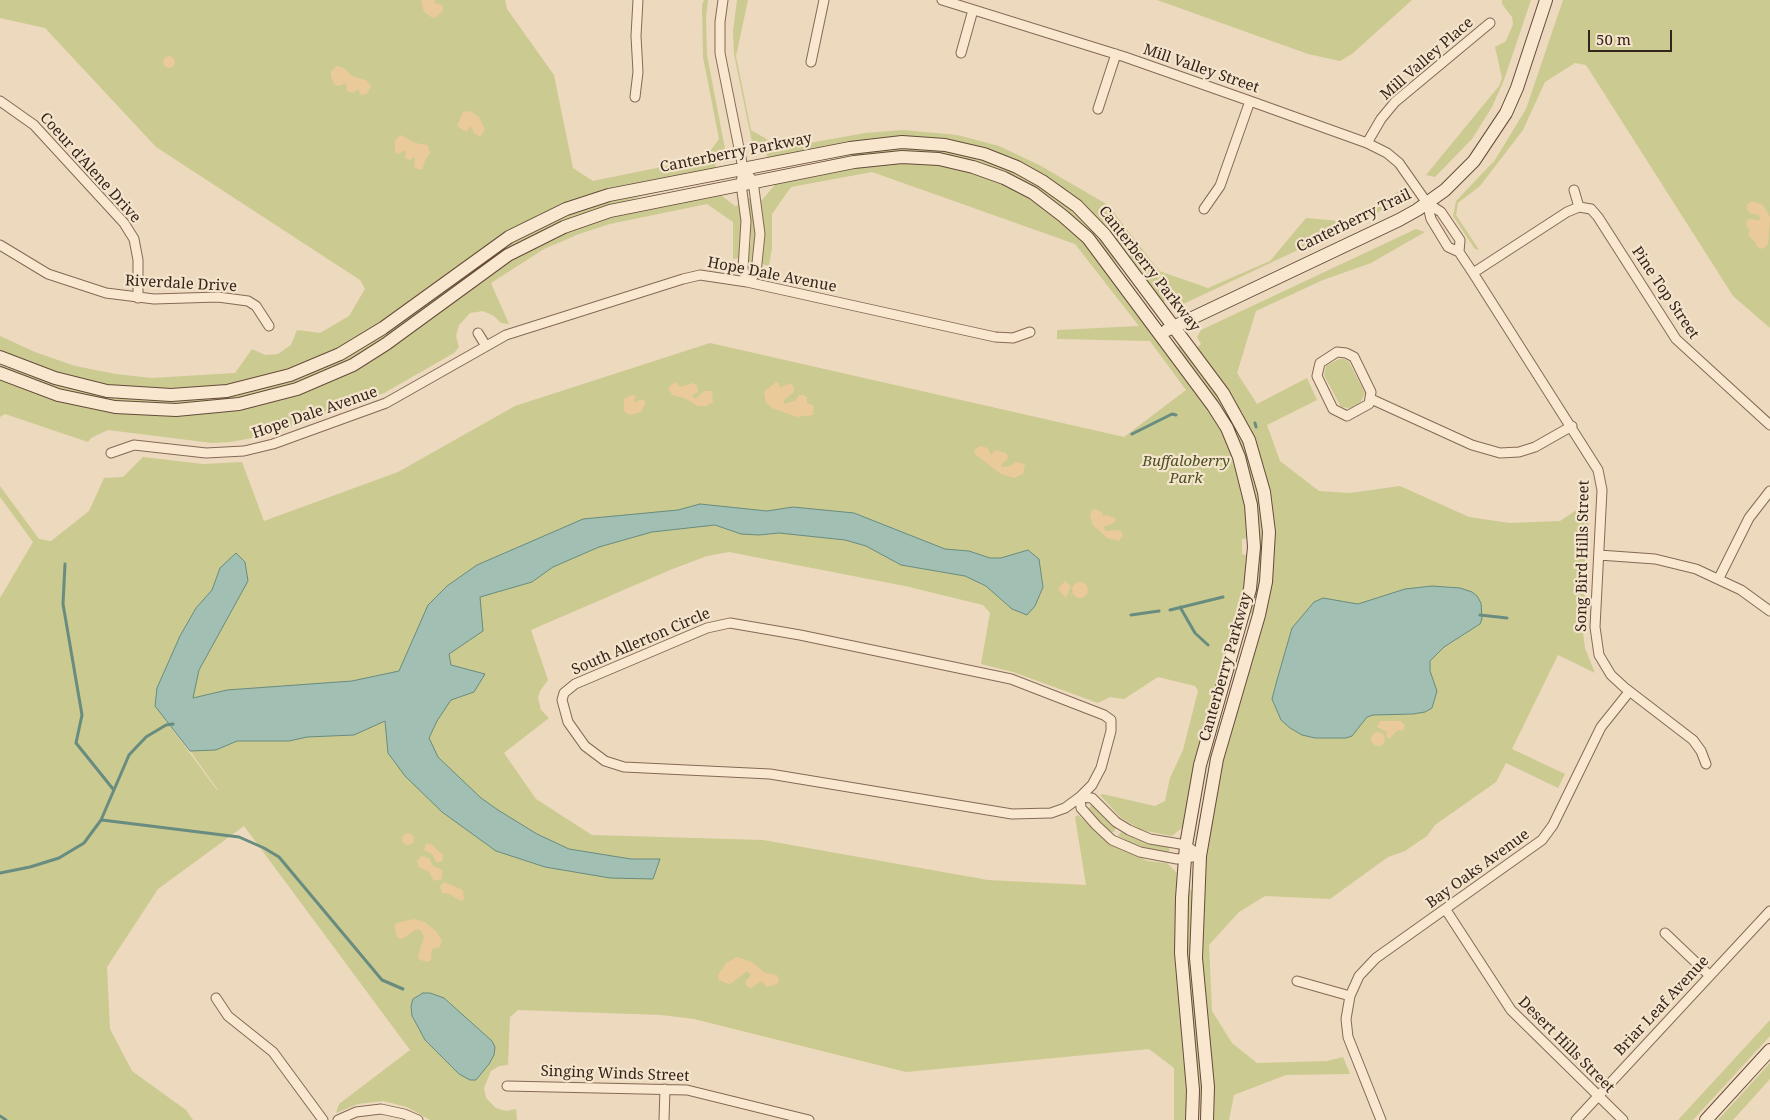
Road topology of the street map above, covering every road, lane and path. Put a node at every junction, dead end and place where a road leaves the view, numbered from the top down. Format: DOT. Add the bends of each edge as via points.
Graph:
graph roads {
  1 [pos="638,0"];
  2 [pos="724,0"];
  3 [pos="824,0"];
  4 [pos="942,0"];
  5 [pos="1546,0"];
  6 [pos="973,10"];
  7 [pos="1490,23"];
  8 [pos="960,53"];
  9 [pos="1116,54"];
  10 [pos="811,62"];
  11 [pos="635,97"];
  12 [pos="0,101"];
  13 [pos="1250,101"];
  14 [pos="1098,109"];
  15 [pos="1368,143"];
  16 [pos="743,168"];
  17 [pos="747,183"];
  18 [pos="1574,190"];
  19 [pos="1427,203"];
  20 [pos="1579,207"];
  21 [pos="1204,209"];
  22 [pos="0,245"];
  23 [pos="1459,252"];
  24 [pos="1473,273"];
  25 [pos="747,282"];
  26 [pos="138,298"];
  27 [pos="268,326"];
  28 [pos="1173,326"];
  29 [pos="1030,332"];
  30 [pos="478,333"];
  31 [pos="1160,334"];
  32 [pos="486,346"];
  33 [pos="0,358"];
  34 [pos="0,373"];
  35 [pos="1371,399"];
  36 [pos="1770,425"];
  37 [pos="1572,426"];
  38 [pos="111,453"];
  39 [pos="1770,491"];
  40 [pos="1598,555"];
  41 [pos="1719,578"];
  42 [pos="1770,611"];
  43 [pos="1629,692"];
  44 [pos="1706,764"];
  45 [pos="1080,797"];
  46 [pos="1186,845"];
  47 [pos="1200,856"];
  48 [pos="1185,859"];
  49 [pos="1446,910"];
  50 [pos="1770,911"];
  51 [pos="1664,933"];
  52 [pos="1710,975"];
  53 [pos="1297,981"];
  54 [pos="1350,996"];
  55 [pos="216,998"];
  56 [pos="1770,1050"];
  57 [pos="507,1086"];
  58 [pos="665,1089"];
  59 [pos="1598,1096"];
  60 [pos="324,1120"];
  61 [pos="338,1120"];
  62 [pos="418,1120"];
  63 [pos="664,1120"];
  64 [pos="809,1120"];
  65 [pos="1192,1120"];
  66 [pos="1207,1120"];
  67 [pos="1381,1120"];
  68 [pos="1576,1120"];
  69 [pos="1623,1120"];
  70 [pos="1706,1120"];
  1 -- 11 [label="street"];
  2 -- 16 [label="street" via="720,53"];
  3 -- 10 [label="street"];
  4 -- 6 [label="street, Mill Valley Street"];
  5 -- 19 [label="street, Canterberry Trail" via="1517,88 1499,125 1474,161"];
  6 -- 8 [label="street"];
  6 -- 9 [label="street, Mill Valley Street"];
  7 -- 15 [label="street, Mill Valley Place" via="1395,102"];
  9 -- 13 [label="street, Mill Valley Street"];
  9 -- 14 [label="street"];
  12 -- 26 [label="street, Coeur d'Alene Drive" via="34,125 124,223 134,240 138,260"];
  13 -- 15 [label="street, Mill Valley Street"];
  13 -- 21 [label="street" via="1220,186"];
  15 -- 19 [label="street, Mill Valley Street" via="1399,163"];
  16 -- 17 [label="street"];
  16 -- 28 [label="street, Canterberry Parkway" via="902,142 945,145 993,157 1042,181 1085,214 1105,235"];
  16 -- 33 [label="street, Canterberry Parkway" via="609,195 543,219 490,249 351,348 300,371 259,384 193,394 132,394 66,381"];
  17 -- 25 [label="street" via="743,269"];
  17 -- 25 [label="street" via="759,214 760,246 756,273"];
  17 -- 31 [label="street, Canterberry Parkway" via="854,162 902,157 938,159 993,174 1040,198 1078,228"];
  17 -- 34 [label="street, Canterberry Parkway" via="618,209 547,234 503,259 375,352 324,378 267,398 199,409 140,409 75,399"];
  18 -- 20 [label="street"];
  19 -- 23 [label="street, Song Bird Hills Street" via="1431,219 1448,246"];
  19 -- 23 [label="street, Song Bird Hills Street" via="1441,212 1460,240"];
  19 -- 28 [label="street, Canterberry Trail" via="1390,224"];
  20 -- 24 [label="street"];
  20 -- 36 [label="street, Pine Top Street" via="1588,207 1598,217 1680,344"];
  22 -- 26 [label="street, Riverdale Drive" via="65,281"];
  23 -- 24 [label="street, Song Bird Hills Street"];
  24 -- 37 [label="street, Song Bird Hills Street"];
  25 -- 29 [label="street, Hope Dale Avenue" via="995,337 1012,338"];
  25 -- 32 [label="street, Hope Dale Avenue" via="711,276 690,277 506,336"];
  26 -- 27 [label="street, Riverdale Drive" via="236,299 256,306"];
  28 -- 31 [label="street, Canterberry Trail"];
  28 -- 47 [label="street, Canterberry Parkway" via="1229,402 1249,440 1262,482 1269,532 1263,599 1217,759"];
  30 -- 32 [label="street"];
  31 -- 46 [label="street, Canterberry Parkway" via="1213,406 1231,437 1245,474 1254,534 1250,589 1200,765"];
  32 -- 38 [label="street, Hope Dale Avenue" via="380,405 256,449 206,453 140,444"];
  35 -- 35 [label="street" via="1372,392 1352,356 1337,352 1320,364 1317,376 1338,413 1351,415 1369,404"];
  35 -- 37 [label="street" via="1472,445 1500,453 1535,448"];
  37 -- 40 [label="street, Song Bird Hills Street" via="1592,457 1600,477"];
  39 -- 41 [label="street" via="1749,518"];
  40 -- 41 [label="street" via="1664,560"];
  40 -- 43 [label="street, Song Bird Hills Street" via="1596,644 1606,668"];
  41 -- 42 [label="street"];
  43 -- 44 [label="street, Song Bird Hills Street" via="1693,740"];
  43 -- 49 [label="street, Bay Oaks Avenue" via="1601,727 1547,835"];
  45 -- 45 [label="street, South Allerton Circle" via="1096,779 1103,762 1112,725 1104,714 1017,681 744,624 721,624 698,631 575,684 564,693 562,700 568,722 586,746 605,761 624,767 770,774 1012,814 1050,813 1065,808"];
  45 -- 46 [label="street" via="1092,798 1116,822 1139,835"];
  45 -- 48 [label="street" via="1081,808 1112,840 1147,854"];
  46 -- 47 [label="street"];
  46 -- 48 [label="street, Canterberry Parkway"];
  47 -- 48 [label="street"];
  47 -- 66 [label="street, Canterberry Parkway" via="1196,958 1208,1087"];
  48 -- 65 [label="street, Canterberry Parkway" via="1181,953"];
  49 -- 54 [label="street, Bay Oaks Avenue" via="1370,963 1355,982"];
  49 -- 59 [label="street, Desert Hills Street" via="1511,1010"];
  50 -- 52 [label="street, Briar Leaf Avenue"];
  51 -- 52 [label="street"];
  52 -- 59 [label="street, Briar Leaf Avenue"];
  53 -- 54 [label="street"];
  54 -- 67 [label="street, Bay Oaks Avenue" via="1346,1019 1348,1037"];
  55 -- 60 [label="street" via="228,1016 273,1052"];
  56 -- 70 [label="street"];
  57 -- 58 [label="street, Singing Winds Street"];
  58 -- 63 [label="street"];
  58 -- 64 [label="street, Singing Winds Street" via="702,1092"];
  59 -- 68 [label="street, Briar Leaf Avenue"];
  59 -- 69 [label="street, Desert Hills Street"];
  61 -- 62 [label="street" via="356,1112 381,1109"];
}
